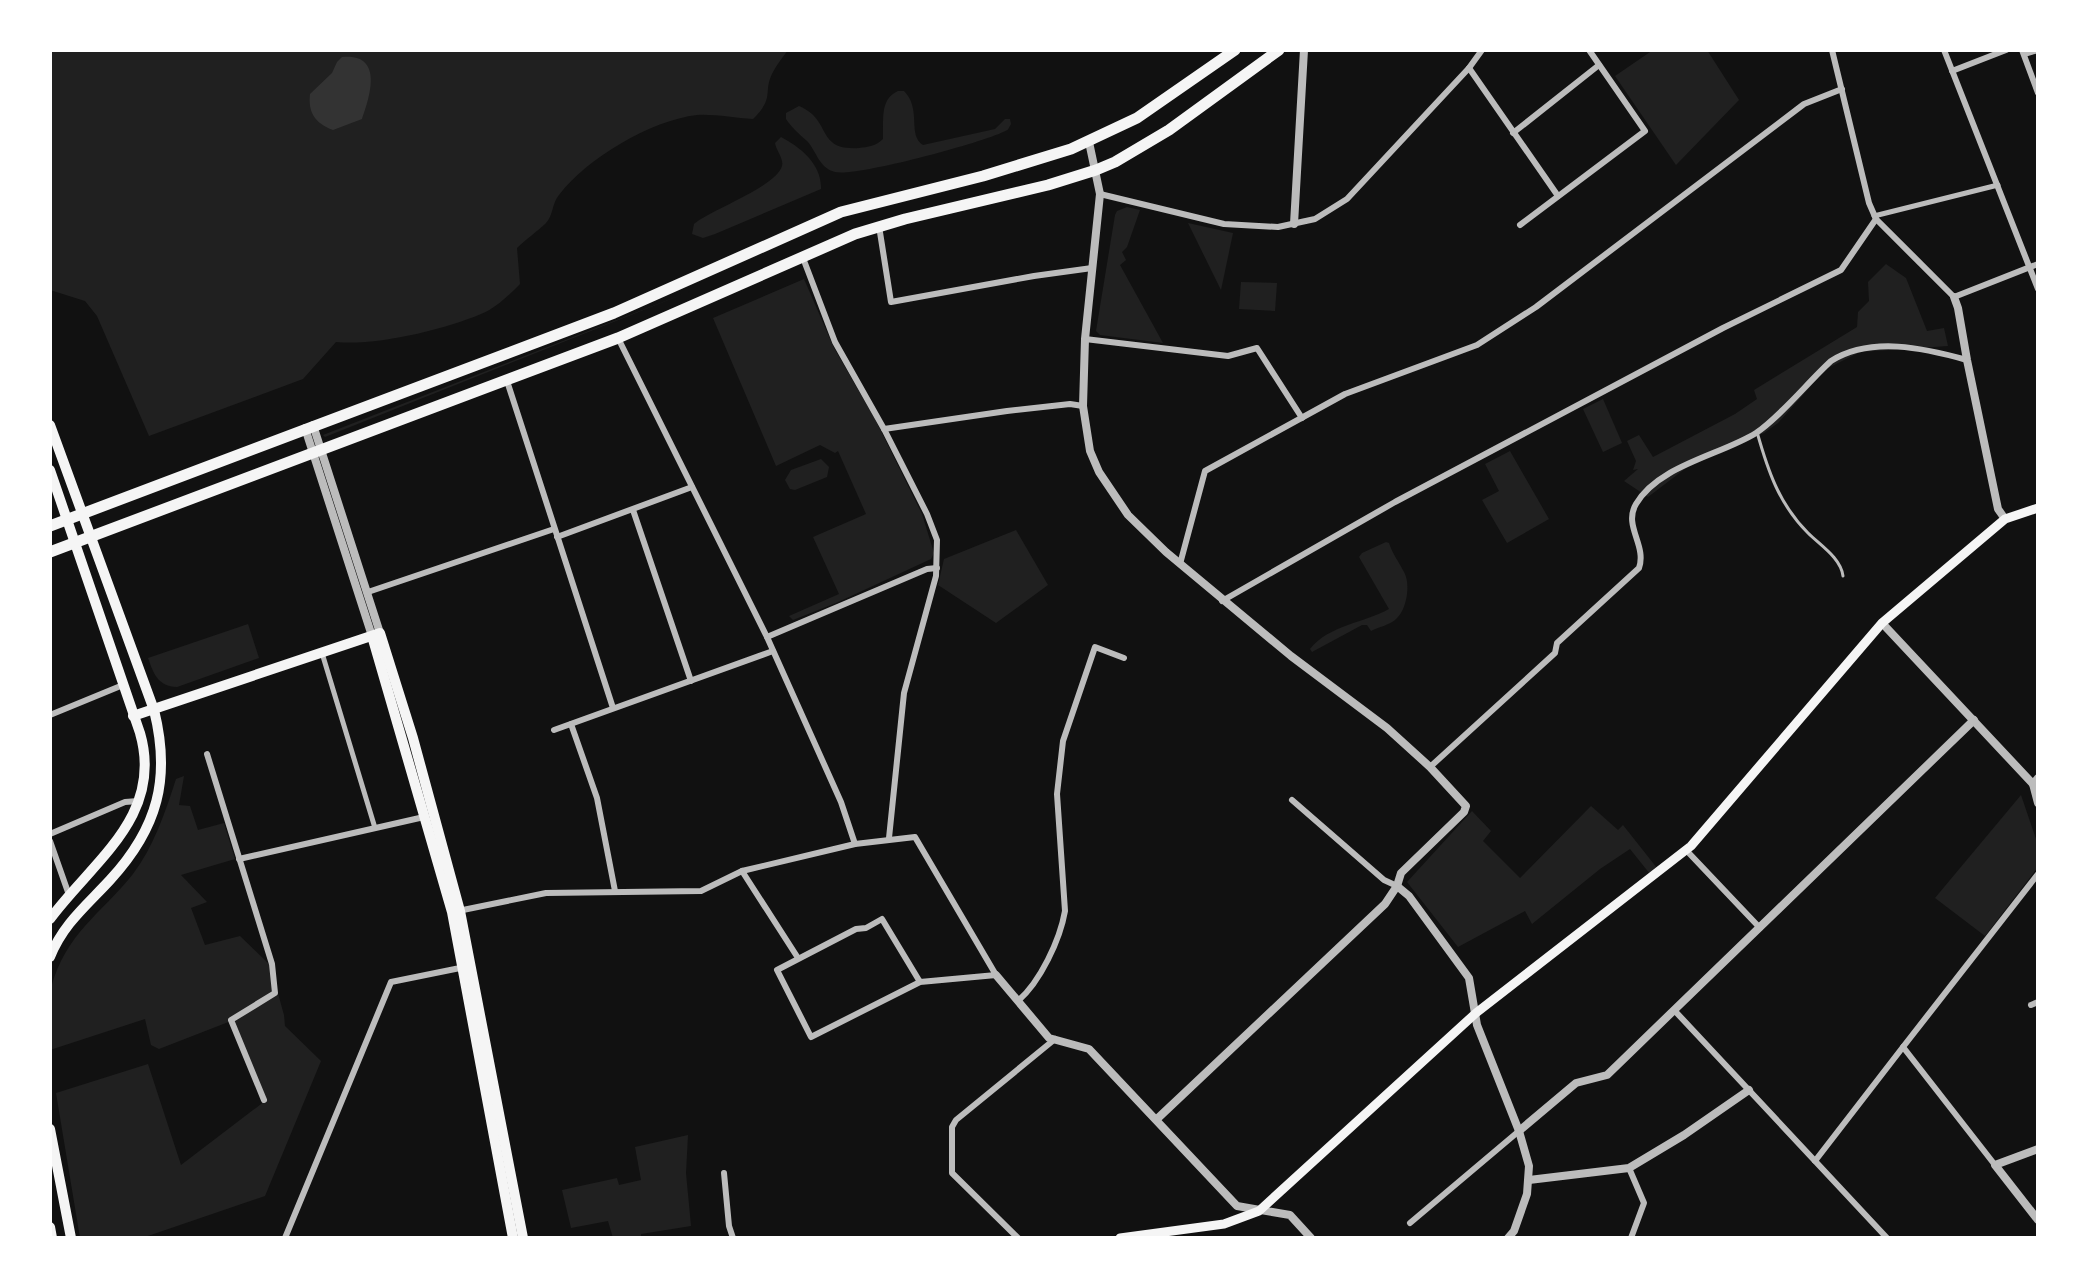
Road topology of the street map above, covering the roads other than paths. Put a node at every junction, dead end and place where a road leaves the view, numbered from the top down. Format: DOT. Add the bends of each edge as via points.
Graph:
graph roads {
  1 [pos="1235,50"];
  2 [pos="1279,50"];
  3 [pos="1304,50"];
  4 [pos="1482,50"];
  5 [pos="1589,50"];
  6 [pos="1832,50"];
  7 [pos="1944,50"];
  8 [pos="2006,50"];
  9 [pos="2038,50"];
  10 [pos="2023,52"];
  11 [pos="1599,65"];
  12 [pos="1469,68"];
  13 [pos="1952,71"];
  14 [pos="1842,89"];
  15 [pos="2038,93"];
  16 [pos="1513,133"];
  17 [pos="1089,142"];
  18 [pos="1096,170"];
  19 [pos="1999,185"];
  20 [pos="1099,190"];
  21 [pos="1558,196"];
  22 [pos="1875,217"];
  23 [pos="1294,224"];
  24 [pos="1520,225"];
  25 [pos="879,226"];
  26 [pos="802,256"];
  27 [pos="2038,264"];
  28 [pos="1092,268"];
  29 [pos="2030,268"];
  30 [pos="2038,289"];
  31 [pos="1954,297"];
  32 [pos="618,338"];
  33 [pos="1085,339"];
  34 [pos="1967,360"];
  35 [pos="507,380"];
  36 [pos="1083,406"];
  37 [pos="1302,418"];
  38 [pos="50,425"];
  39 [pos="309,427"];
  40 [pos="884,429"];
  41 [pos="1757,432"];
  42 [pos="317,452"];
  43 [pos="50,470"];
  44 [pos="692,487"];
  45 [pos="2038,508"];
  46 [pos="633,510"];
  47 [pos="83,512"];
  48 [pos="67,519"];
  49 [pos="2005,519"];
  50 [pos="50,526"];
  51 [pos="554,529"];
  52 [pos="91,534"];
  53 [pos="557,537"];
  54 [pos="75,541"];
  55 [pos="50,552"];
  56 [pos="1180,564"];
  57 [pos="937,568"];
  58 [pos="1843,576"];
  59 [pos="368,592"];
  60 [pos="1222,601"];
  61 [pos="1882,623"];
  62 [pos="376,634"];
  63 [pos="767,637"];
  64 [pos="773,651"];
  65 [pos="322,653"];
  66 [pos="1124,658"];
  67 [pos="691,681"];
  68 [pos="123,685"];
  69 [pos="613,708"];
  70 [pos="154,710"];
  71 [pos="50,715"];
  72 [pos="133,716"];
  73 [pos="1974,720"];
  74 [pos="571,724"];
  75 [pos="554,730"];
  76 [pos="207,754"];
  77 [pos="1430,767"];
  78 [pos="2036,781"];
  79 [pos="1292,800"];
  80 [pos="138,801"];
  81 [pos="2038,803"];
  82 [pos="424,817"];
  83 [pos="375,828"];
  84 [pos="50,834"];
  85 [pos="889,838"];
  86 [pos="50,841"];
  87 [pos="855,844"];
  88 [pos="1686,850"];
  89 [pos="239,859"];
  90 [pos="742,871"];
  91 [pos="2038,874"];
  92 [pos="1397,886"];
  93 [pos="615,891"];
  94 [pos="69,895"];
  95 [pos="456,912"];
  96 [pos="50,919"];
  97 [pos="1760,928"];
  98 [pos="50,957"];
  99 [pos="798,958"];
  100 [pos="467,966"];
  101 [pos="996,975"];
  102 [pos="920,982"];
  103 [pos="1018,1001"];
  104 [pos="1674,1010"];
  105 [pos="1476,1013"];
  106 [pos="1055,1039"];
  107 [pos="1903,1047"];
  108 [pos="1749,1090"];
  109 [pos="264,1100"];
  110 [pos="1157,1119"];
  111 [pos="50,1129"];
  112 [pos="1519,1131"];
  113 [pos="2038,1149"];
  114 [pos="1815,1161"];
  115 [pos="1995,1165"];
  116 [pos="1629,1168"];
  117 [pos="724,1173"];
  118 [pos="1529,1180"];
  119 [pos="1259,1211"];
  120 [pos="2038,1220"];
  121 [pos="1410,1223"];
  122 [pos="50,1227"];
  123 [pos="1142,1237"];
  124 [pos="52,1238"];
  125 [pos="71,1238"];
  126 [pos="285,1238"];
  127 [pos="513,1238"];
  128 [pos="523,1238"];
  129 [pos="733,1238"];
  130 [pos="1018,1238"];
  131 [pos="1120,1238"];
  132 [pos="1311,1238"];
  133 [pos="1508,1238"];
  134 [pos="1631,1238"];
  135 [pos="1887,1238"];
  1 -- 17 [label="highway" via="1163,102"];
  2 -- 18 [label="highway" via="1169,130"];
  3 -- 23 [label="street"];
  4 -- 12 [label="street"];
  5 -- 11 [label="street"];
  6 -- 14 [label="street"];
  7 -- 13 [label="street"];
  8 -- 13 [label="street"];
  9 -- 10 [label="street"];
  10 -- 15 [label="street"];
  11 -- 16 [label="street"];
  11 -- 21 [label="street" via="1645,131"];
  12 -- 16 [label="street"];
  12 -- 23 [label="street" via="1347,199 1326,214"];
  13 -- 19 [label="street"];
  14 -- 22 [label="street"];
  14 -- 37 [label="street" via="1804,104 1536,307 1477,345 1345,394"];
  16 -- 21 [label="street"];
  17 -- 18 [label="street"];
  17 -- 39 [label="highway" via="1027,164 841,212 614,313"];
  18 -- 20 [label="street"];
  18 -- 25 [label="highway"];
  19 -- 22 [label="street"];
  19 -- 29 [label="street"];
  20 -- 23 [label="street" via="1224,224"];
  20 -- 28 [label="street"];
  21 -- 24 [label="street"];
  22 -- 31 [label="street"];
  22 -- 60 [label="street" via="1841,270 1395,502"];
  25 -- 26 [label="highway"];
  25 -- 28 [label="street" via="891,302"];
  26 -- 32 [label="highway"];
  26 -- 40 [label="street" via="835,342"];
  27 -- 29 [label="street"];
  28 -- 33 [label="street"];
  29 -- 30 [label="street"];
  29 -- 31 [label="street"];
  31 -- 34 [label="street"];
  32 -- 35 [label="highway"];
  32 -- 44 [label="street"];
  33 -- 36 [label="street"];
  33 -- 37 [label="street" via="1228,356 1260,349"];
  34 -- 41 [label="street" via="1913,347 1855,350 1831,361"];
  34 -- 49 [label="street" via="1998,509"];
  35 -- 42 [label="highway"];
  35 -- 51 [label="street"];
  36 -- 40 [label="street"];
  36 -- 56 [label="street" via="1099,472 1136,524"];
  37 -- 56 [label="street" via="1205,471"];
  38 -- 47 [label="main road"];
  39 -- 42 [label="street"];
  39 -- 47 [label="highway"];
  40 -- 57 [label="street" via="937,540"];
  41 -- 58 [label="lane" via="1776,491 1791,515 1839,563"];
  41 -- 77 [label="street" via="1690,461 1643,495 1632,523 1642,552 1639,568"];
  42 -- 52 [label="highway"];
  42 -- 59 [label="street"];
  42 -- 62 [label="street"];
  43 -- 48 [label="main road"];
  44 -- 46 [label="street"];
  44 -- 63 [label="street"];
  45 -- 49 [label="main road"];
  46 -- 53 [label="street"];
  46 -- 67 [label="street"];
  47 -- 48 [label="highway"];
  47 -- 52 [label="main road"];
  48 -- 50 [label="highway"];
  48 -- 54 [label="main road"];
  49 -- 61 [label="main road"];
  51 -- 53 [label="street"];
  51 -- 59 [label="street"];
  52 -- 54 [label="highway"];
  52 -- 70 [label="main road"];
  53 -- 69 [label="street"];
  54 -- 55 [label="highway"];
  54 -- 68 [label="main road"];
  56 -- 60 [label="street"];
  57 -- 63 [label="street"];
  57 -- 85 [label="street" via="904,693"];
  59 -- 62 [label="street"];
  60 -- 77 [label="street"];
  61 -- 73 [label="street"];
  61 -- 88 [label="main road"];
  62 -- 65 [label="main road"];
  62 -- 82 [label="main road"];
  62 -- 95 [label="main road" via="413,738"];
  63 -- 64 [label="street"];
  64 -- 67 [label="street"];
  64 -- 87 [label="street"];
  65 -- 70 [label="main road"];
  65 -- 83 [label="street"];
  66 -- 103 [label="street" via="1095,647 1063,741 1057,794 1065,911 1035,986"];
  67 -- 69 [label="street"];
  68 -- 71 [label="street"];
  68 -- 72 [label="main road"];
  69 -- 74 [label="street"];
  70 -- 72 [label="main road"];
  70 -- 98 [label="main road" via="162,769 151,820 131,856 66,926"];
  72 -- 80 [label="main road" via="145,749"];
  73 -- 78 [label="street"];
  73 -- 97 [label="street"];
  74 -- 75 [label="street"];
  74 -- 93 [label="street" via="597,798"];
  76 -- 89 [label="street"];
  77 -- 92 [label="street" via="1466,806 1401,873"];
  78 -- 81 [label="street"];
  79 -- 92 [label="street"];
  80 -- 84 [label="street"];
  80 -- 94 [label="main road" via="115,846"];
  82 -- 83 [label="street"];
  82 -- 95 [label="main road"];
  83 -- 89 [label="street"];
  85 -- 87 [label="street"];
  85 -- 101 [label="street" via="915,837"];
  86 -- 94 [label="street"];
  87 -- 90 [label="street"];
  88 -- 97 [label="street"];
  88 -- 105 [label="main road"];
  89 -- 109 [label="street" via="272,964 275,993 231,1020"];
  90 -- 93 [label="street" via="701,891"];
  90 -- 99 [label="street"];
  91 -- 107 [label="street"];
  92 -- 105 [label="street" via="1469,978"];
  92 -- 110 [label="street" via="1375,913"];
  93 -- 95 [label="street" via="546,893"];
  94 -- 96 [label="main road"];
  95 -- 100 [label="main road"];
  97 -- 104 [label="street"];
  99 -- 102 [label="street" via="882,919"];
  99 -- 102 [label="street" via="777,970 811,1037"];
  100 -- 126 [label="street" via="391,982"];
  100 -- 127 [label="main road"];
  100 -- 128 [label="main road"];
  101 -- 102 [label="street"];
  101 -- 103 [label="street"];
  103 -- 106 [label="street"];
  104 -- 108 [label="street"];
  104 -- 112 [label="street" via="1607,1075 1576,1083"];
  105 -- 112 [label="street"];
  105 -- 119 [label="main road"];
  106 -- 110 [label="street" via="1089,1049"];
  106 -- 130 [label="street" via="952,1127 952,1173"];
  107 -- 114 [label="street"];
  107 -- 115 [label="street"];
  108 -- 114 [label="street"];
  108 -- 116 [label="street"];
  110 -- 119 [label="street" via="1237,1206"];
  111 -- 125 [label="main road"];
  112 -- 118 [label="street"];
  112 -- 121 [label="street"];
  113 -- 115 [label="street"];
  114 -- 135 [label="street"];
  115 -- 120 [label="street"];
  116 -- 118 [label="street"];
  116 -- 134 [label="street" via="1644,1203"];
  117 -- 129 [label="street"];
  118 -- 133 [label="street"];
  119 -- 123 [label="main road" via="1224,1224"];
  119 -- 132 [label="street" via="1290,1215"];
  122 -- 124 [label="main road"];
  123 -- 131 [label="main road"];
}
